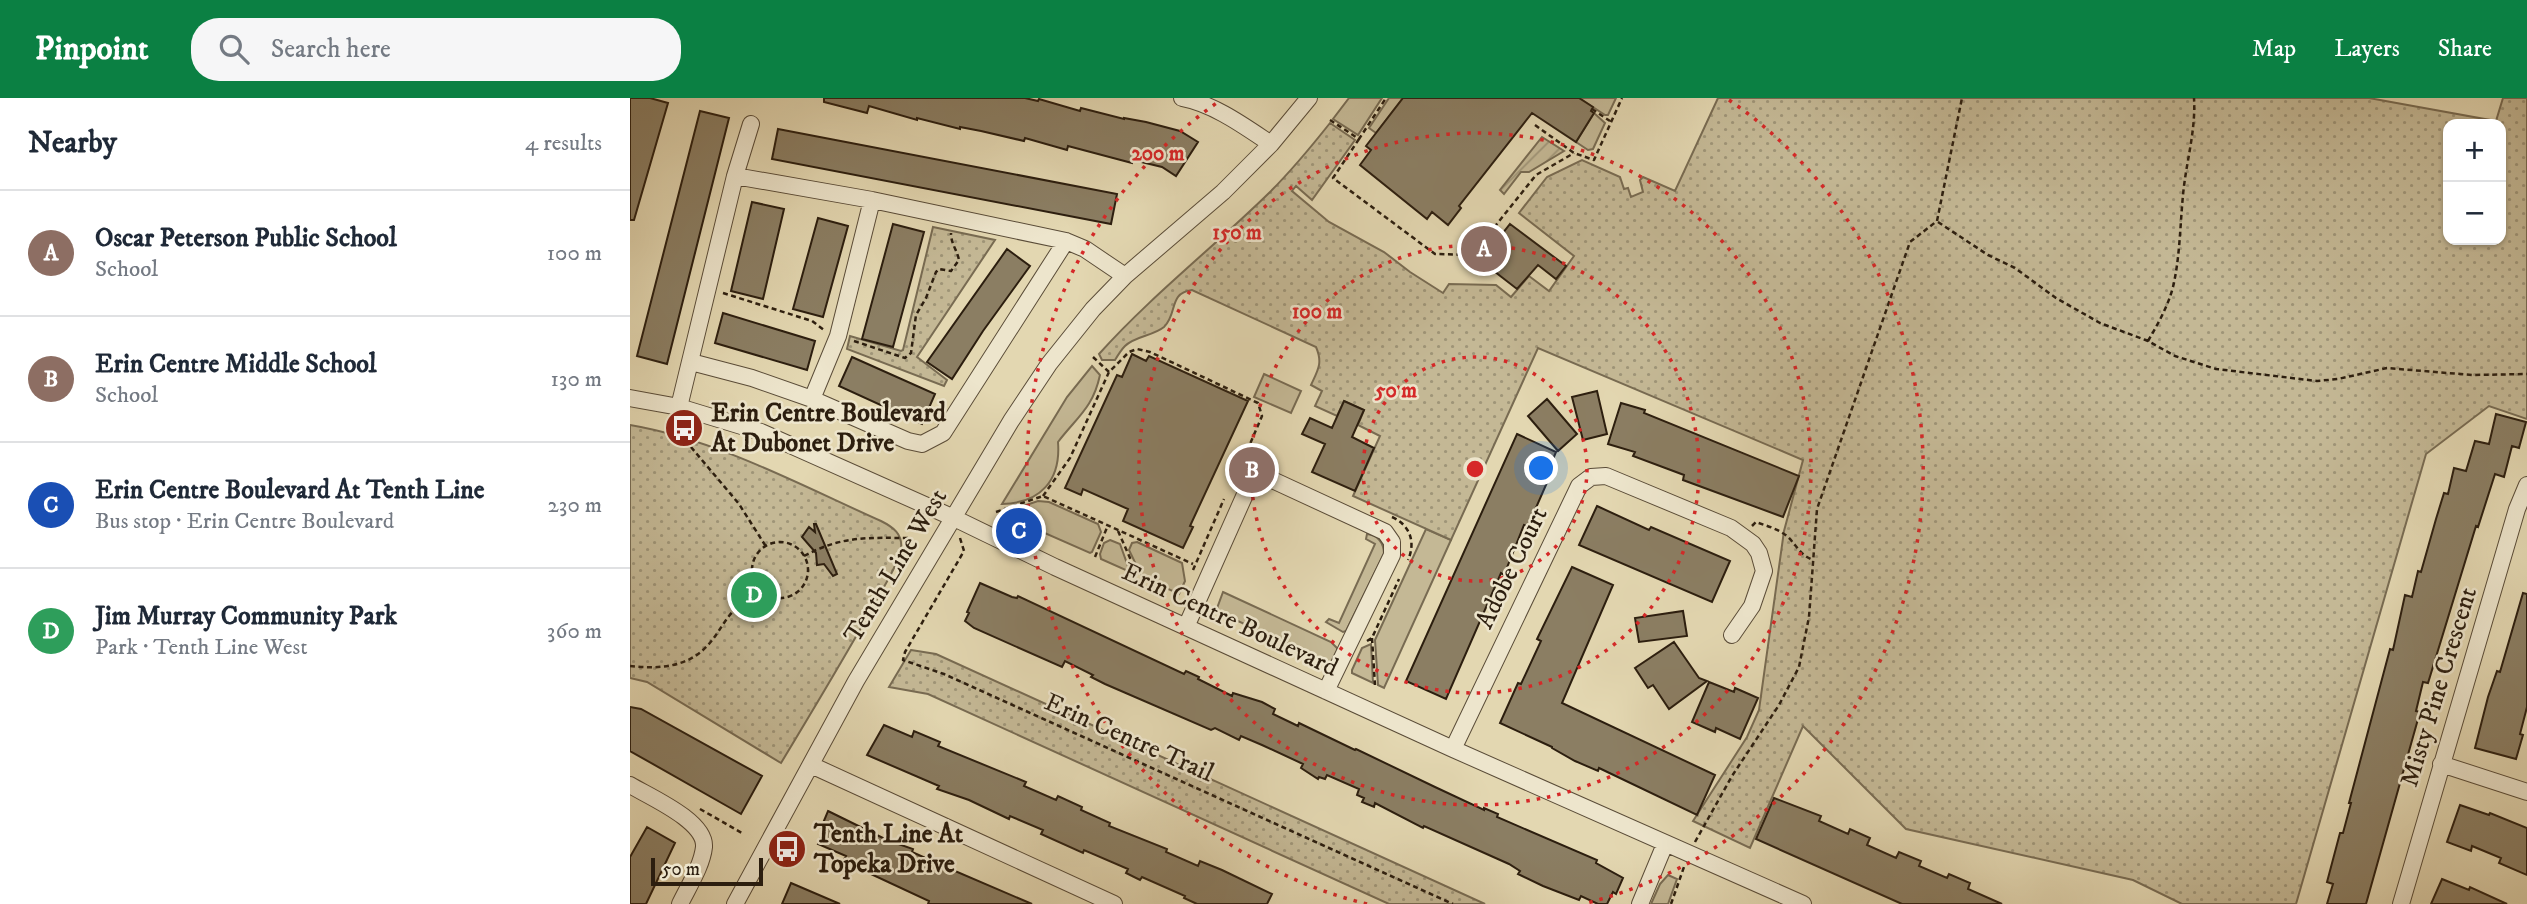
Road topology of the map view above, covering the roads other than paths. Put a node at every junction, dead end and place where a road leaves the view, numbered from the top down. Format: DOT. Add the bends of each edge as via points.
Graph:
graph roads {
  1 [pos="1182,98"];
  2 [pos="1308,98"];
  3 [pos="751,124"];
  4 [pos="1271,144"];
  5 [pos="735,176"];
  6 [pos="872,200"];
  7 [pos="1066,241"];
  8 [pos="1125,276"];
  9 [pos="691,362"];
  10 [pos="630,398"];
  11 [pos="812,399"];
  12 [pos="678,407"];
  13 [pos="2527,485"];
  14 [pos="954,518"];
  15 [pos="1186,627"];
  16 [pos="1732,635"];
  17 [pos="1326,691"];
  18 [pos="1453,749"];
  19 [pos="2441,764"];
  20 [pos="811,765"];
  21 [pos="630,785"];
  22 [pos="2527,792"];
  23 [pos="1665,844"];
  24 [pos="680,904"];
  25 [pos="735,904"];
  26 [pos="1114,904"];
  27 [pos="1640,904"];
  28 [pos="1804,904"];
  29 [pos="2400,904"];
  1 -- 4 [label="street" via="1238,123"];
  2 -- 4 [label="street, Tenth Line West"];
  3 -- 5 [label="street"];
  4 -- 8 [label="street, Tenth Line West"];
  5 -- 6 [label="street"];
  5 -- 9 [label="street"];
  6 -- 7 [label="street"];
  6 -- 11 [label="street" via="838,335"];
  7 -- 8 [label="street"];
  7 -- 11 [label="street" via="943,433 932,441 908,442"];
  8 -- 14 [label="street, Tenth Line West" via="1049,364"];
  9 -- 11 [label="street"];
  9 -- 12 [label="street"];
  10 -- 12 [label="street, Erin Centre Boulevard"];
  12 -- 14 [label="street, Erin Centre Boulevard" via="761,432"];
  13 -- 19 [label="street, Misty Pine Crescent"];
  14 -- 15 [label="street, Erin Centre Boulevard"];
  14 -- 20 [label="street, Tenth Line West"];
  15 -- 17 [label="street, Erin Centre Boulevard"];
  15 -- 17 [label="street" via="1255,472 1363,520 1385,532 1392,541 1392,555"];
  16 -- 18 [label="street, Adobe Court" via="1752,606 1765,571 1754,544 1731,528 1606,476 1591,477 1579,486"];
  17 -- 18 [label="street, Erin Centre Boulevard"];
  18 -- 23 [label="street, Erin Centre Boulevard"];
  19 -- 22 [label="street"];
  19 -- 29 [label="street, Misty Pine Crescent"];
  20 -- 25 [label="street, Tenth Line West"];
  20 -- 26 [label="street"];
  21 -- 24 [label="street" via="691,822 702,836 702,856"];
  23 -- 27 [label="street"];
  23 -- 28 [label="street, Erin Centre Boulevard"];
}
